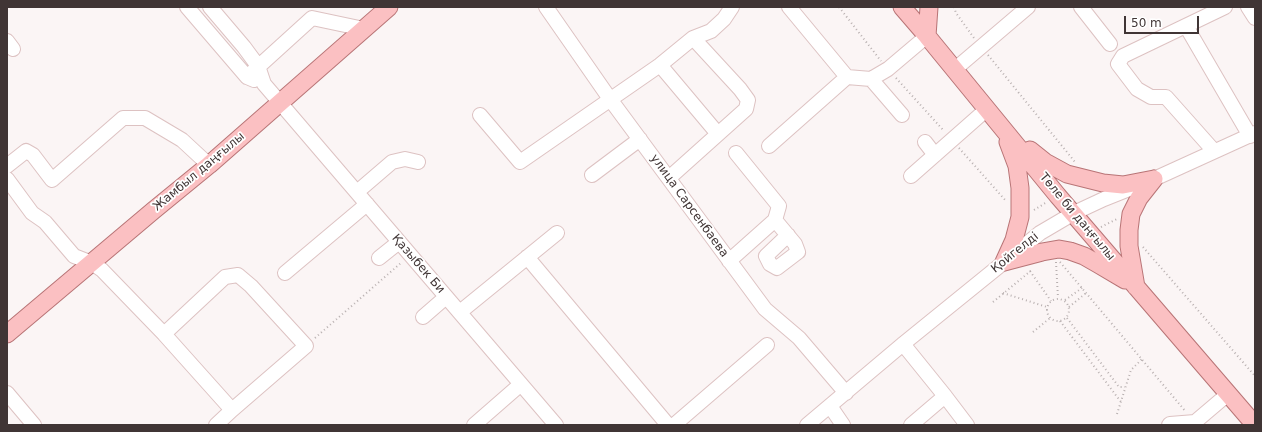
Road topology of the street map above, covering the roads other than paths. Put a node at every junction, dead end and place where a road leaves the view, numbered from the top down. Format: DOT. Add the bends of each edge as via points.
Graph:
graph roads {
  1 [pos="187,7"];
  2 [pos="210,7"];
  3 [pos="389,7"];
  4 [pos="546,7"];
  5 [pos="732,7"];
  6 [pos="789,7"];
  7 [pos="902,7"];
  8 [pos="929,7"];
  9 [pos="1028,7"];
  10 [pos="1081,7"];
  11 [pos="1225,7"];
  12 [pos="1248,7"];
  13 [pos="1255,18"];
  14 [pos="1186,26"];
  15 [pos="364,29"];
  16 [pos="927,36"];
  17 [pos="693,38"];
  18 [pos="1110,44"];
  19 [pos="660,65"];
  20 [pos="258,66"];
  21 [pos="954,70"];
  22 [pos="247,77"];
  23 [pos="847,77"];
  24 [pos="871,79"];
  25 [pos="264,84"];
  26 [pos="610,99"];
  27 [pos="280,103"];
  28 [pos="987,109"];
  29 [pos="480,115"];
  30 [pos="902,115"];
  31 [pos="1004,131"];
  32 [pos="718,134"];
  33 [pos="1252,135"];
  34 [pos="640,139"];
  35 [pos="925,142"];
  36 [pos="769,146"];
  37 [pos="1214,152"];
  38 [pos="736,153"];
  39 [pos="936,155"];
  40 [pos="418,162"];
  41 [pos="209,165"];
  42 [pos="7,166"];
  43 [pos="592,175"];
  44 [pos="910,176"];
  45 [pos="669,178"];
  46 [pos="7,179"];
  47 [pos="1154,179"];
  48 [pos="357,192"];
  49 [pos="367,204"];
  50 [pos="1074,213"];
  51 [pos="775,220"];
  52 [pos="557,233"];
  53 [pos="788,235"];
  54 [pos="399,242"];
  55 [pos="527,257"];
  56 [pos="379,258"];
  57 [pos="729,261"];
  58 [pos="1004,262"];
  59 [pos="92,263"];
  60 [pos="285,273"];
  61 [pos="1136,286"];
  62 [pos="446,296"];
  63 [pos="460,312"];
  64 [pos="422,317"];
  65 [pos="7,334"];
  66 [pos="164,334"];
  67 [pos="903,344"];
  68 [pos="767,345"];
  69 [pos="521,384"];
  70 [pos="7,393"];
  71 [pos="846,393"];
  72 [pos="1228,394"];
  73 [pos="945,396"];
  74 [pos="830,406"];
  75 [pos="232,410"];
  76 [pos="1195,424"];
  77 [pos="34,425"];
  78 [pos="216,425"];
  79 [pos="474,425"];
  80 [pos="556,425"];
  81 [pos="668,425"];
  82 [pos="674,425"];
  83 [pos="807,425"];
  84 [pos="843,425"];
  85 [pos="912,425"];
  86 [pos="967,425"];
  87 [pos="1169,425"];
  88 [pos="1255,425"];
  1 -- 22 [label="street"];
  2 -- 20 [label="street"];
  3 -- 15 [label="main road, Жамбыл даңғылы"];
  4 -- 26 [label="street, улица Сарсенбаева"];
  5 -- 17 [label="street" via="711,31"];
  6 -- 23 [label="street"];
  7 -- 16 [label="main road, Төле би даңғылы"];
  8 -- 16 [label="main road"];
  9 -- 21 [label="street"];
  10 -- 18 [label="street"];
  11 -- 14 [label="street"];
  12 -- 13 [label="street"];
  14 -- 33 [label="street"];
  14 -- 37 [label="street" via="1123,56 1118,64 1138,89 1152,97 1166,97"];
  15 -- 20 [label="street" via="312,18"];
  15 -- 27 [label="main road, Жамбыл даңғылы"];
  16 -- 21 [label="main road, Төле би даңғылы"];
  16 -- 24 [label="street" via="888,69"];
  17 -- 19 [label="street"];
  17 -- 32 [label="street" via="748,100 746,109"];
  19 -- 26 [label="street"];
  19 -- 32 [label="street"];
  20 -- 22 [label="street"];
  20 -- 25 [label="street"];
  21 -- 28 [label="main road, Төле би даңғылы"];
  22 -- 25 [label="street"];
  23 -- 24 [label="street"];
  23 -- 36 [label="street"];
  24 -- 30 [label="street"];
  25 -- 27 [label="street, Қазыбек Би"];
  26 -- 29 [label="street" via="520,162"];
  26 -- 34 [label="street, улица Сарсенбаева"];
  27 -- 41 [label="main road, Жамбыл даңғылы"];
  27 -- 48 [label="street, Қазыбек Би"];
  28 -- 31 [label="main road, Төле би даңғылы"];
  28 -- 39 [label="street"];
  31 -- 47 [label="main road" via="1045,162 1066,174 1123,185"];
  31 -- 50 [label="main road, Төле би даңғылы"];
  31 -- 58 [label="main road" via="1017,166 1020,188 1020,217 1014,240"];
  32 -- 45 [label="street"];
  33 -- 37 [label="street, Қойгелді"];
  34 -- 43 [label="street"];
  34 -- 45 [label="street, улица Сарсенбаева"];
  35 -- 39 [label="street"];
  37 -- 47 [label="street, Қойгелді"];
  38 -- 51 [label="street" via="779,206"];
  39 -- 44 [label="street"];
  40 -- 48 [label="street" via="405,159 392,162"];
  41 -- 42 [label="street" via="182,140 145,118 123,118 52,180 33,155 26,151"];
  41 -- 59 [label="main road, Жамбыл даңғылы"];
  45 -- 57 [label="street, улица Сарсенбаева"];
  46 -- 59 [label="street" via="32,213 45,222 74,256"];
  47 -- 50 [label="street, Қойгелді"];
  47 -- 61 [label="main road" via="1138,198 1124,224"];
  48 -- 49 [label="street, Қазыбек Би"];
  49 -- 54 [label="street, Қазыбек Би"];
  49 -- 60 [label="street"];
  50 -- 58 [label="street, Қойгелді" via="1040,233"];
  50 -- 61 [label="main road, Төле би даңғылы"];
  51 -- 53 [label="street"];
  51 -- 57 [label="street"];
  52 -- 55 [label="street"];
  54 -- 56 [label="street"];
  54 -- 62 [label="street, Қазыбек Би"];
  55 -- 63 [label="street"];
  55 -- 81 [label="street"];
  57 -- 71 [label="street, улица Сарсенбаева" via="765,309 799,338"];
  58 -- 61 [label="main road" via="1060,249 1084,256"];
  58 -- 67 [label="street, Қойгелді"];
  59 -- 65 [label="main road, Жамбыл даңғылы"];
  59 -- 66 [label="street" via="102,270"];
  61 -- 72 [label="main road, Төле би даңғылы"];
  62 -- 63 [label="street, Қазыбек Би"];
  62 -- 64 [label="street"];
  63 -- 69 [label="street, Қазыбек Би"];
  66 -- 75 [label="street"];
  66 -- 75 [label="street" via="226,277 238,275 306,346"];
  67 -- 71 [label="street, Қойгелді"];
  67 -- 73 [label="street"];
  68 -- 82 [label="street"];
  69 -- 79 [label="street"];
  69 -- 80 [label="street, Қазыбек Би"];
  70 -- 77 [label="street"];
  71 -- 74 [label="street, Қойгелді"];
  72 -- 76 [label="street"];
  72 -- 88 [label="main road, Төле би даңғылы"];
  73 -- 85 [label="street"];
  73 -- 86 [label="street"];
  74 -- 83 [label="street, Қойгелді"];
  74 -- 84 [label="street"];
  75 -- 78 [label="street"];
  76 -- 87 [label="street"];
}
